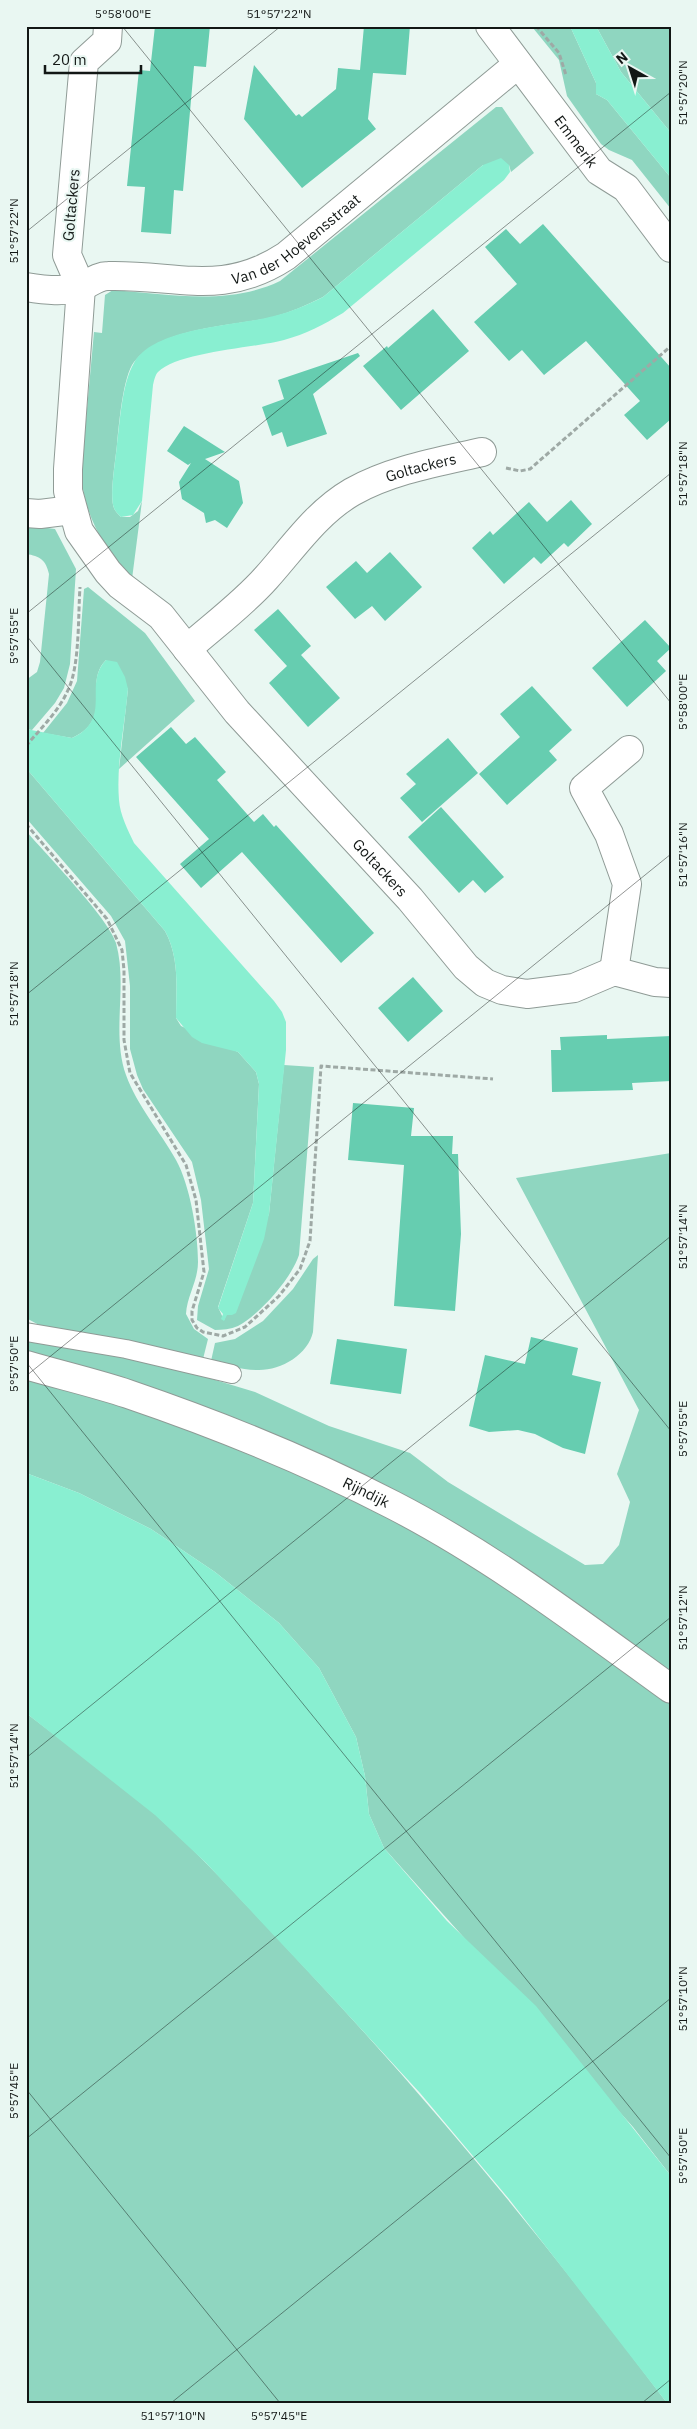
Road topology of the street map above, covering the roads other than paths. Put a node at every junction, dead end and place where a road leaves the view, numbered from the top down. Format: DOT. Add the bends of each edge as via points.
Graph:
graph roads {
  1 [pos="108,26"];
  2 [pos="490,26"];
  3 [pos="518,64"];
  4 [pos="671,248"];
  5 [pos="26,287"];
  6 [pos="82,287"];
  7 [pos="482,452"];
  8 [pos="72,510"];
  9 [pos="26,513"];
  10 [pos="187,649"];
  11 [pos="629,750"];
  12 [pos="614,971"];
  13 [pos="671,983"];
  14 [pos="26,1332"];
  15 [pos="26,1365"];
  16 [pos="232,1374"];
  17 [pos="671,1689"];
  1 -- 6 [label="street, Goltackers" via="107,40 84,62 67,255"];
  2 -- 3 [label="street, Emmerik"];
  3 -- 4 [label="street, Emmerik" via="600,171 626,188"];
  3 -- 6 [label="street, Van der Hoevensstraat" via="265,270 236,279 205,282 106,275"];
  5 -- 6 [label="street, Van der Hoevensstraat" via="50,290"];
  6 -- 8 [label="street, Goltackers" via="68,469"];
  7 -- 10 [label="street, Goltackers" via="392,474 340,500 298,540 265,579"];
  8 -- 9 [label="street"];
  8 -- 10 [label="street, Goltackers" via="79,531 95,556 120,585 161,616"];
  10 -- 12 [label="street, Goltackers" via="237,712 410,899 466,967 485,983 527,994 574,988"];
  11 -- 12 [label="street" via="584,788 609,834 627,884"];
  12 -- 13 [label="street"];
  14 -- 16 [label="lane" via="126,1349"];
  15 -- 17 [label="street, Rijndijk" via="127,1394 255,1440 394,1505 538,1593"];
}
